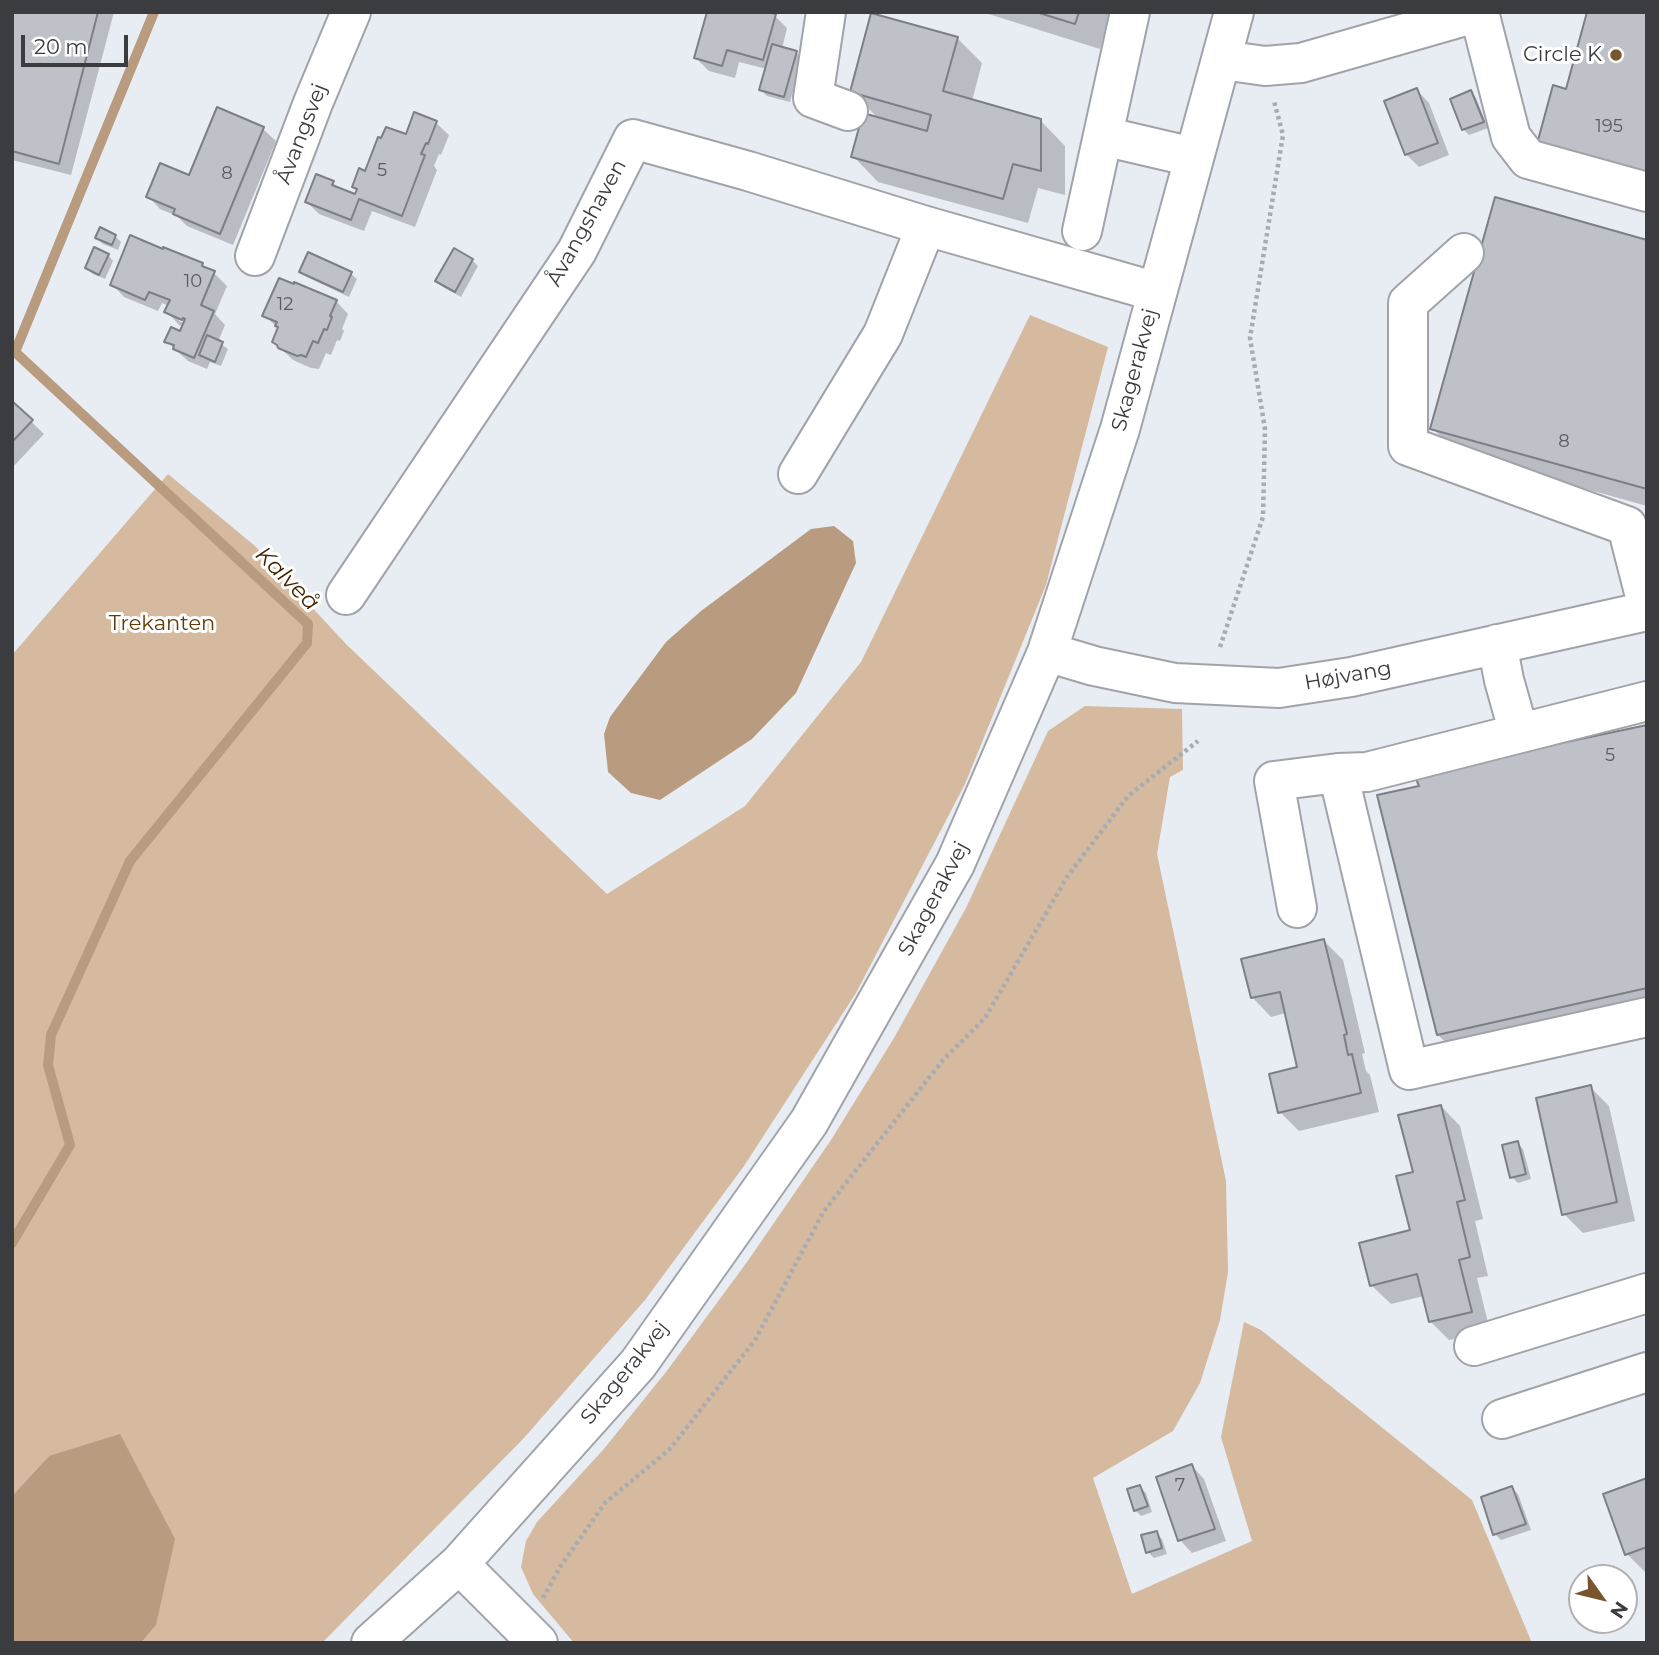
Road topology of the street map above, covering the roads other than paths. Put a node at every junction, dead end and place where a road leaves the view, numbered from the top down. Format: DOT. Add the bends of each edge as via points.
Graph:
graph roads {
  1 [pos="351,12"];
  2 [pos="826,12"];
  3 [pos="1130,12"];
  4 [pos="1234,12"];
  5 [pos="1479,12"];
  6 [pos="1223,60"];
  7 [pos="848,111"];
  8 [pos="1103,136"];
  9 [pos="1193,157"];
  10 [pos="1647,192"];
  11 [pos="926,226"];
  12 [pos="1082,231"];
  13 [pos="1464,253"];
  14 [pos="255,256"];
  15 [pos="1157,292"];
  16 [pos="798,474"];
  17 [pos="346,595"];
  18 [pos="1647,604"];
  19 [pos="1647,611"];
  20 [pos="1497,643"];
  21 [pos="1047,652"];
  22 [pos="1647,701"];
  23 [pos="1519,733"];
  24 [pos="1338,773"];
  25 [pos="1297,908"];
  26 [pos="1647,1017"];
  27 [pos="1647,1293"];
  28 [pos="1474,1346"];
  29 [pos="1647,1372"];
  30 [pos="1502,1419"];
  31 [pos="459,1564"];
  32 [pos="532,1636"];
  33 [pos="371,1643"];
  1 -- 14 [label="street, Åvangsvej"];
  2 -- 7 [label="street" via="813,98"];
  3 -- 8 [label="street"];
  4 -- 6 [label="street, Skagerakvej"];
  5 -- 6 [label="street" via="1301,63 1265,66"];
  5 -- 10 [label="street" via="1511,137 1528,159"];
  6 -- 9 [label="street, Skagerakvej"];
  8 -- 9 [label="street"];
  8 -- 12 [label="street"];
  9 -- 15 [label="street, Skagerakvej"];
  11 -- 15 [label="street, Åvangshaven"];
  11 -- 16 [label="street" via="883,334"];
  11 -- 17 [label="street, Åvangshaven" via="633,139 577,251"];
  13 -- 18 [label="street" via="1408,303 1408,446 1627,526"];
  15 -- 21 [label="street, Skagerakvej" via="1119,429"];
  19 -- 20 [label="street, Højvang"];
  20 -- 21 [label="street, Højvang" via="1279,688 1175,683"];
  20 -- 23 [label="street"];
  21 -- 31 [label="street, Skagerakvej" via="955,864 809,1122 638,1364"];
  22 -- 23 [label="street"];
  23 -- 24 [label="street" via="1367,772"];
  24 -- 25 [label="street" via="1274,781"];
  24 -- 26 [label="street" via="1409,1070"];
  27 -- 28 [label="street"];
  29 -- 30 [label="street"];
  31 -- 32 [label="street"];
  31 -- 33 [label="street, Skagerakvej"];
}
